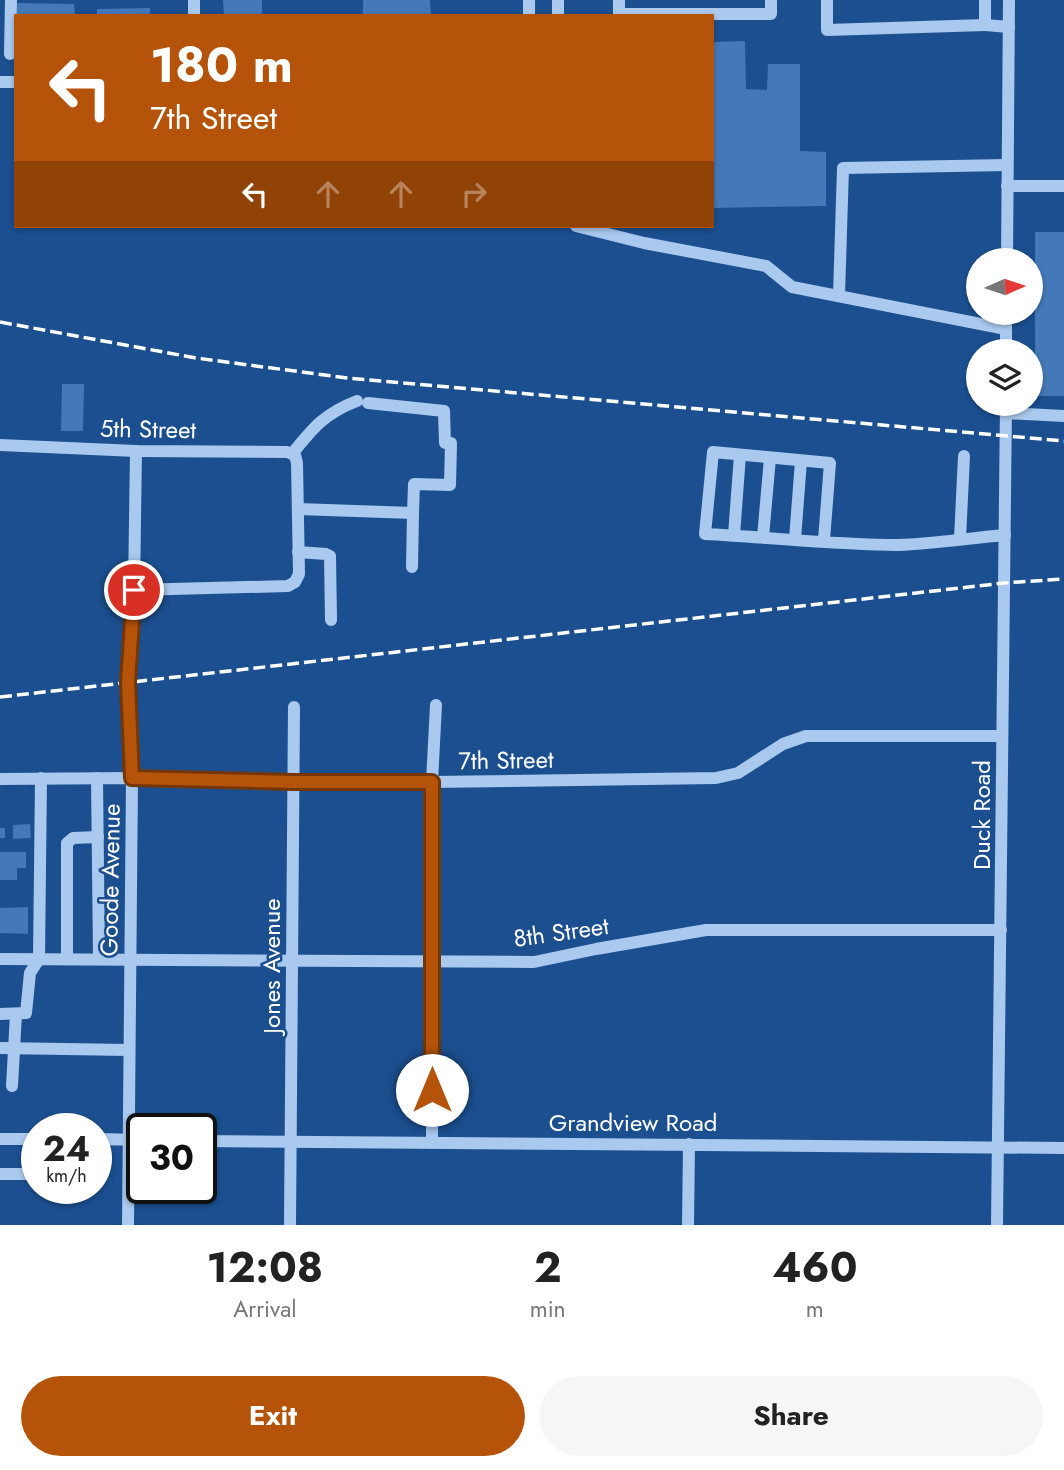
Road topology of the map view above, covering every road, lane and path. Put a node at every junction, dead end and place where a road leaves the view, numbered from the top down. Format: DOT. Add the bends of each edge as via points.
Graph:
graph roads {
  1 [pos="11,0"];
  2 [pos="619,0"];
  3 [pos="771,0"];
  4 [pos="827,0"];
  5 [pos="985,0"];
  6 [pos="1009,0"];
  7 [pos="985,25"];
  8 [pos="1009,27"];
  9 [pos="10,54"];
  10 [pos="1007,165"];
  11 [pos="1007,186"];
  12 [pos="1064,186"];
  13 [pos="584,228"];
  14 [pos="1007,248"];
  15 [pos="839,295"];
  16 [pos="1006,329"];
  17 [pos="1006,339"];
  18 [pos="1043,413"];
  19 [pos="1006,416"];
  20 [pos="1064,416"];
  21 [pos="0,445"];
  22 [pos="136,451"];
  23 [pos="293,454"];
  24 [pos="740,455"];
  25 [pos="964,456"];
  26 [pos="770,458"];
  27 [pos="801,461"];
  28 [pos="298,509"];
  29 [pos="412,513"];
  30 [pos="734,535"];
  31 [pos="1005,535"];
  32 [pos="763,537"];
  33 [pos="795,539"];
  34 [pos="960,539"];
  35 [pos="824,540"];
  36 [pos="298,552"];
  37 [pos="412,568"];
  38 [pos="134,590"];
  39 [pos="331,620"];
  40 [pos="436,705"];
  41 [pos="294,707"];
  42 [pos="1002,736"];
  43 [pos="41,778"];
  44 [pos="97,778"];
  45 [pos="132,778"];
  46 [pos="0,779"];
  47 [pos="293,782"];
  48 [pos="432,782"];
  49 [pos="98,837"];
  50 [pos="1001,930"];
  51 [pos="66,958"];
  52 [pos="99,958"];
  53 [pos="129,958"];
  54 [pos="0,959"];
  55 [pos="39,959"];
  56 [pos="292,961"];
  57 [pos="432,961"];
  58 [pos="0,1014"];
  59 [pos="16,1014"];
  60 [pos="0,1048"];
  61 [pos="15,1048"];
  62 [pos="130,1050"];
  63 [pos="12,1086"];
  64 [pos="129,1113"];
  65 [pos="0,1139"];
  66 [pos="21,1139"];
  67 [pos="217,1141"];
  68 [pos="432,1142"];
  69 [pos="291,1143"];
  70 [pos="689,1143"];
  71 [pos="1064,1147"];
  72 [pos="996,1148"];
  73 [pos="0,1174"];
  74 [pos="21,1174"];
  75 [pos="128,1204"];
  76 [pos="128,1225"];
  77 [pos="290,1225"];
  78 [pos="688,1225"];
  79 [pos="997,1225"];
  1 -- 9 [label="street"];
  2 -- 3 [label="street" via="619,14 771,14"];
  4 -- 7 [label="street" via="827,30"];
  5 -- 7 [label="street"];
  6 -- 8 [label="street"];
  7 -- 8 [label="street"];
  8 -- 10 [label="street"];
  10 -- 11 [label="street"];
  10 -- 15 [label="street" via="843,167"];
  11 -- 12 [label="street"];
  11 -- 14 [label="street"];
  13 -- 15 [label="street" via="766,266 793,287"];
  15 -- 16 [label="street"];
  16 -- 17 [label="street"];
  18 -- 20 [label="street"];
  19 -- 31 [label="street, Duck Road"];
  21 -- 22 [label="street, 5th Street"];
  22 -- 23 [label="street, 5th Street"];
  22 -- 38 [label="street, Goode Avenue"];
  23 -- 28 [label="street"];
  23 -- 29 [label="street" via="337,408 362,402 444,411 445,443 451,443 450,485 414,484"];
  24 -- 26 [label="street"];
  24 -- 30 [label="street"];
  24 -- 30 [label="street" via="713,452 705,534"];
  25 -- 34 [label="street"];
  26 -- 27 [label="street"];
  26 -- 32 [label="street"];
  27 -- 33 [label="street"];
  27 -- 35 [label="street" via="830,463"];
  28 -- 29 [label="street"];
  28 -- 36 [label="street"];
  29 -- 37 [label="street"];
  30 -- 32 [label="street"];
  31 -- 34 [label="street"];
  31 -- 42 [label="street, Duck Road"];
  32 -- 33 [label="street"];
  33 -- 35 [label="street"];
  34 -- 35 [label="street" via="898,545"];
  36 -- 38 [label="street" via="299,574 288,586"];
  36 -- 39 [label="street" via="330,556"];
  38 -- 45 [label="street, Goode Avenue" via="128,682"];
  40 -- 48 [label="street"];
  41 -- 47 [label="street, Jones Avenue"];
  42 -- 48 [label="street, 7th Street" via="806,736 783,744 738,773 716,778"];
  42 -- 50 [label="street, Duck Road"];
  43 -- 44 [label="street, 7th Street"];
  43 -- 46 [label="street, 7th Street"];
  43 -- 55 [label="street"];
  44 -- 45 [label="street, 7th Street"];
  44 -- 49 [label="street"];
  45 -- 47 [label="street, 7th Street"];
  45 -- 53 [label="street, Goode Avenue"];
  47 -- 48 [label="street, 7th Street"];
  47 -- 56 [label="street, Jones Avenue"];
  48 -- 57 [label="street"];
  49 -- 51 [label="street" via="72,838 67,843"];
  49 -- 52 [label="street"];
  50 -- 57 [label="street, 8th Street" via="706,930 534,962"];
  50 -- 72 [label="street, Duck Road"];
  51 -- 52 [label="street, 8th Street"];
  51 -- 55 [label="street, 8th Street"];
  52 -- 53 [label="street, 8th Street"];
  53 -- 56 [label="street, 8th Street"];
  53 -- 62 [label="street, Goode Avenue"];
  54 -- 55 [label="street, 8th Street"];
  55 -- 59 [label="street" via="30,973 26,1013"];
  56 -- 57 [label="street, 8th Street"];
  56 -- 69 [label="street, Jones Avenue"];
  57 -- 68 [label="street"];
  58 -- 59 [label="street"];
  59 -- 61 [label="street"];
  60 -- 61 [label="street"];
  61 -- 62 [label="street"];
  61 -- 63 [label="street"];
  62 -- 64 [label="street, Goode Avenue"];
  65 -- 66 [label="street"];
  67 -- 69 [label="street, Grandview Road"];
  68 -- 69 [label="street, Grandview Road"];
  68 -- 70 [label="street, Grandview Road"];
  69 -- 77 [label="street, Jones Avenue"];
  70 -- 72 [label="street, Grandview Road"];
  70 -- 78 [label="street"];
  71 -- 72 [label="street, Grandview Road"];
  72 -- 79 [label="street, Duck Road"];
  73 -- 74 [label="street"];
  75 -- 76 [label="street, Goode Avenue"];
}
